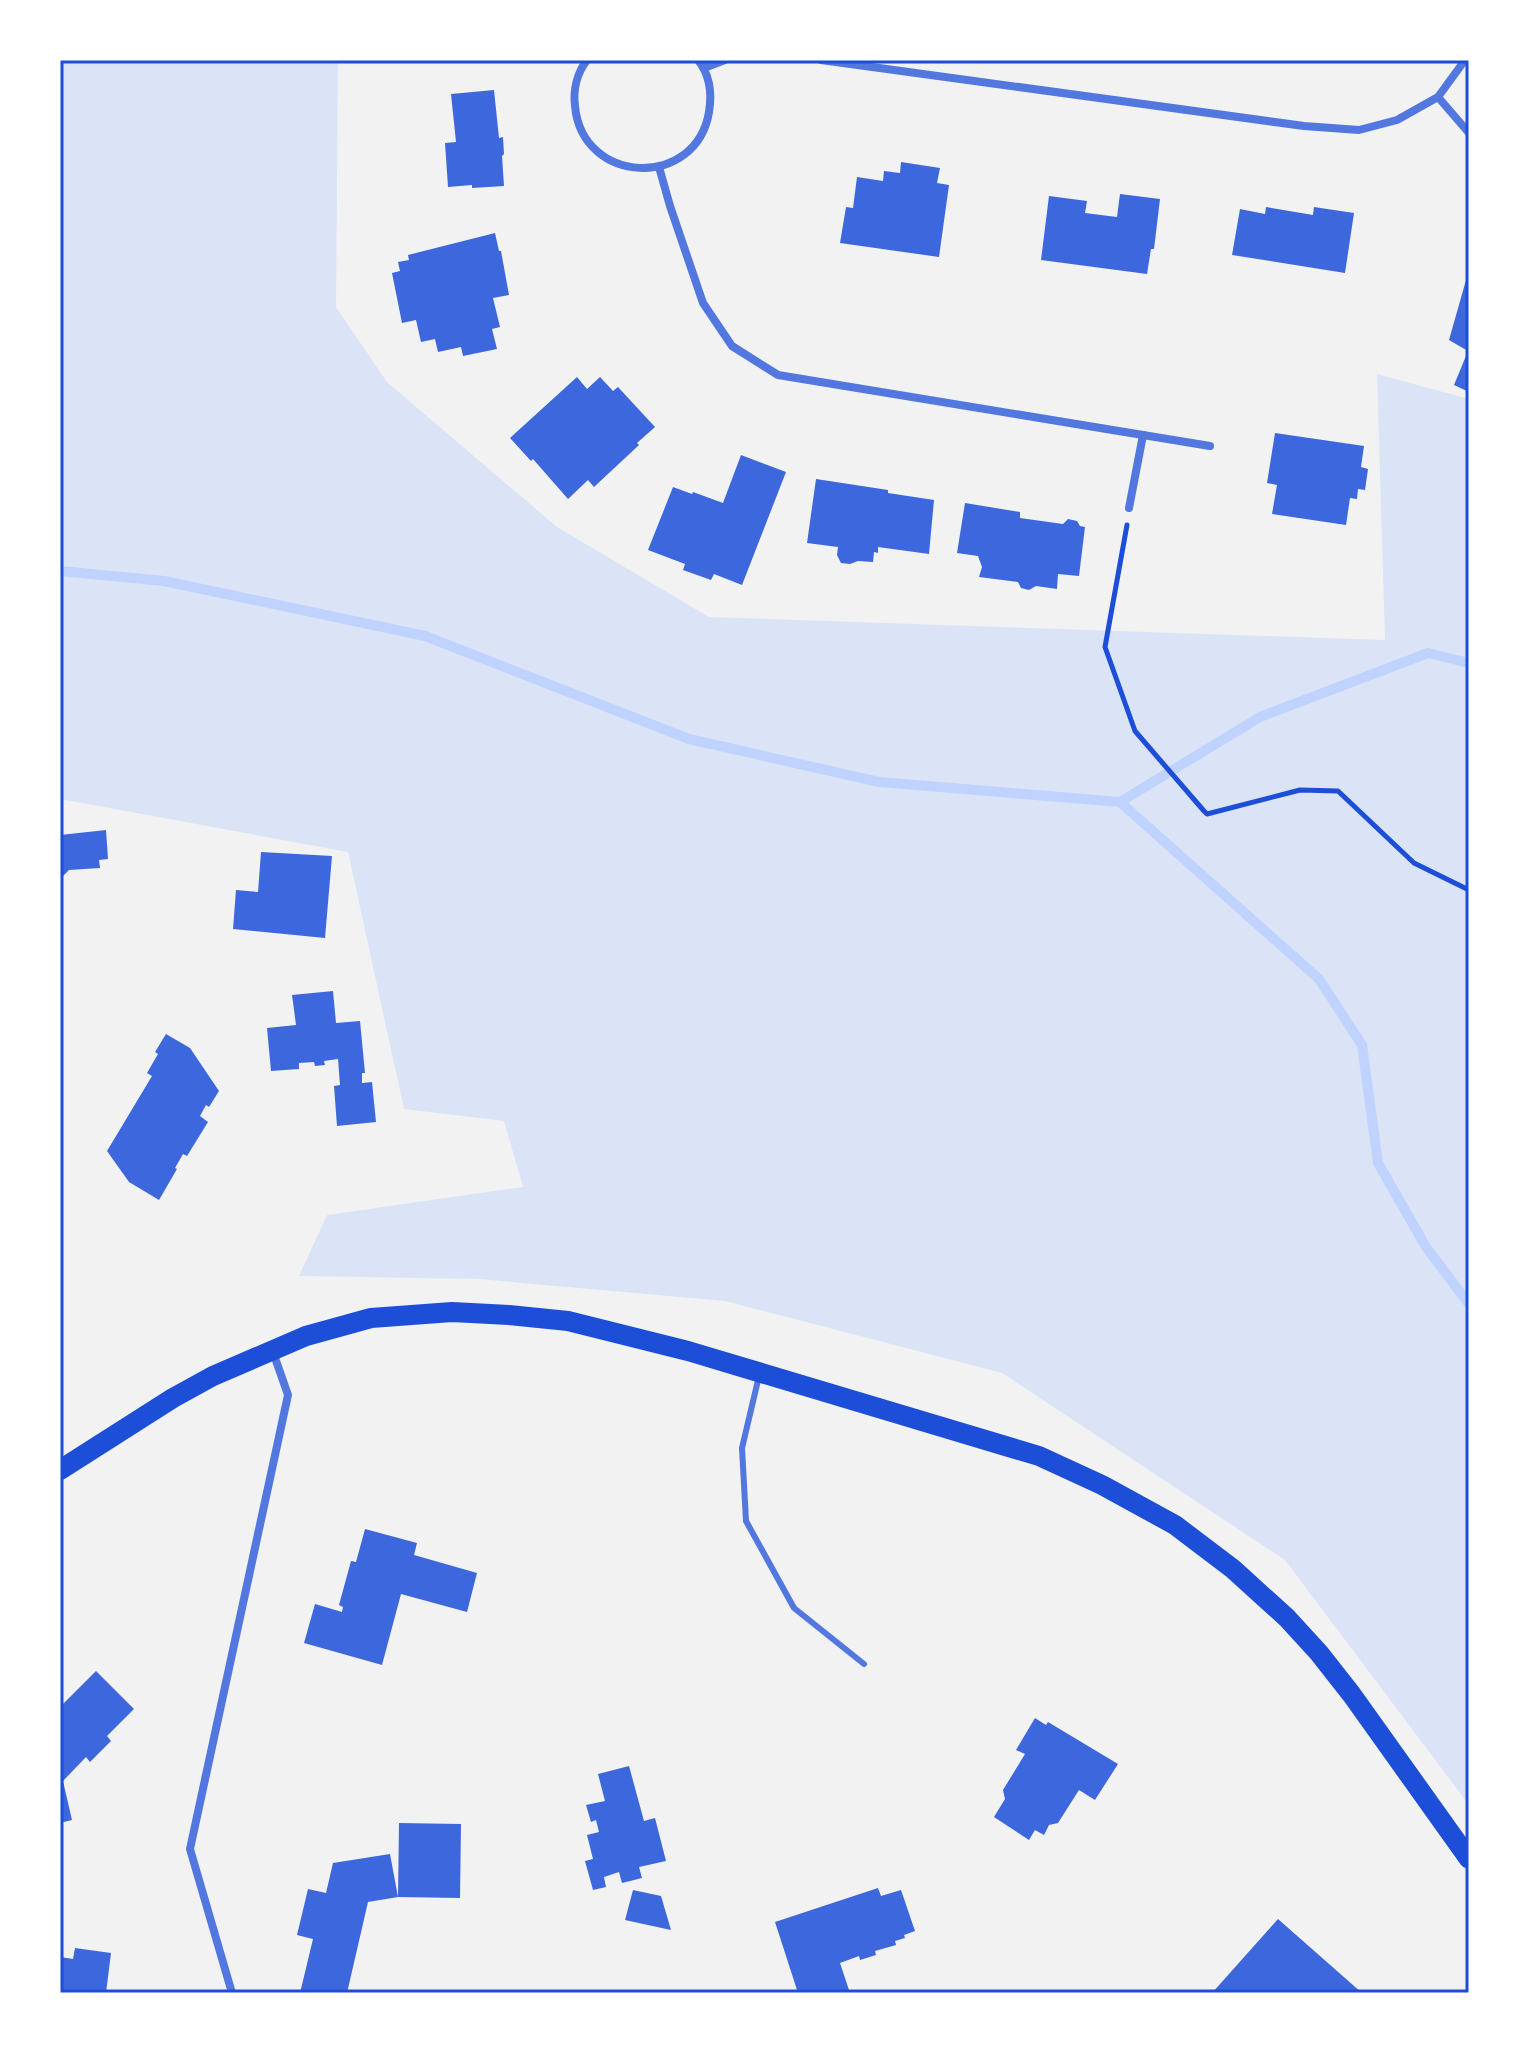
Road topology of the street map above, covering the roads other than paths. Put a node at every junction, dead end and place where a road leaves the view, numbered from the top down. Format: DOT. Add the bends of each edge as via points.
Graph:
graph roads {
  1 [pos="587,60"];
  2 [pos="725,60"];
  3 [pos="821,60"];
  4 [pos="1465,60"];
  5 [pos="701,64"];
  6 [pos="1438,97"];
  7 [pos="1469,133"];
  8 [pos="659,167"];
  9 [pos="1143,435"];
  10 [pos="1210,446"];
  11 [pos="1129,508"];
  12 [pos="273,1350"];
  13 [pos="760,1372"];
  14 [pos="60,1470"];
  15 [pos="864,1664"];
  16 [pos="1469,1859"];
  17 [pos="232,1993"];
  1 -- 8 [label="street" via="574,94 576,118 588,142 621,166"];
  2 -- 5 [label="street"];
  3 -- 6 [label="street" via="1359,130 1397,120"];
  4 -- 6 [label="street"];
  5 -- 8 [label="street" via="712,96 707,127 679,159"];
  6 -- 7 [label="street"];
  8 -- 9 [label="street" via="703,303 732,346 778,375"];
  9 -- 10 [label="street"];
  9 -- 11 [label="street"];
  12 -- 13 [label="main road" via="371,1318 452,1312 568,1321"];
  12 -- 14 [label="main road" via="173,1398"];
  12 -- 17 [label="street" via="288,1395 190,1849"];
  13 -- 15 [label="lane" via="742,1448 746,1521 794,1608"];
  13 -- 16 [label="main road" via="1039,1456 1175,1525 1233,1569 1319,1653"];
}
